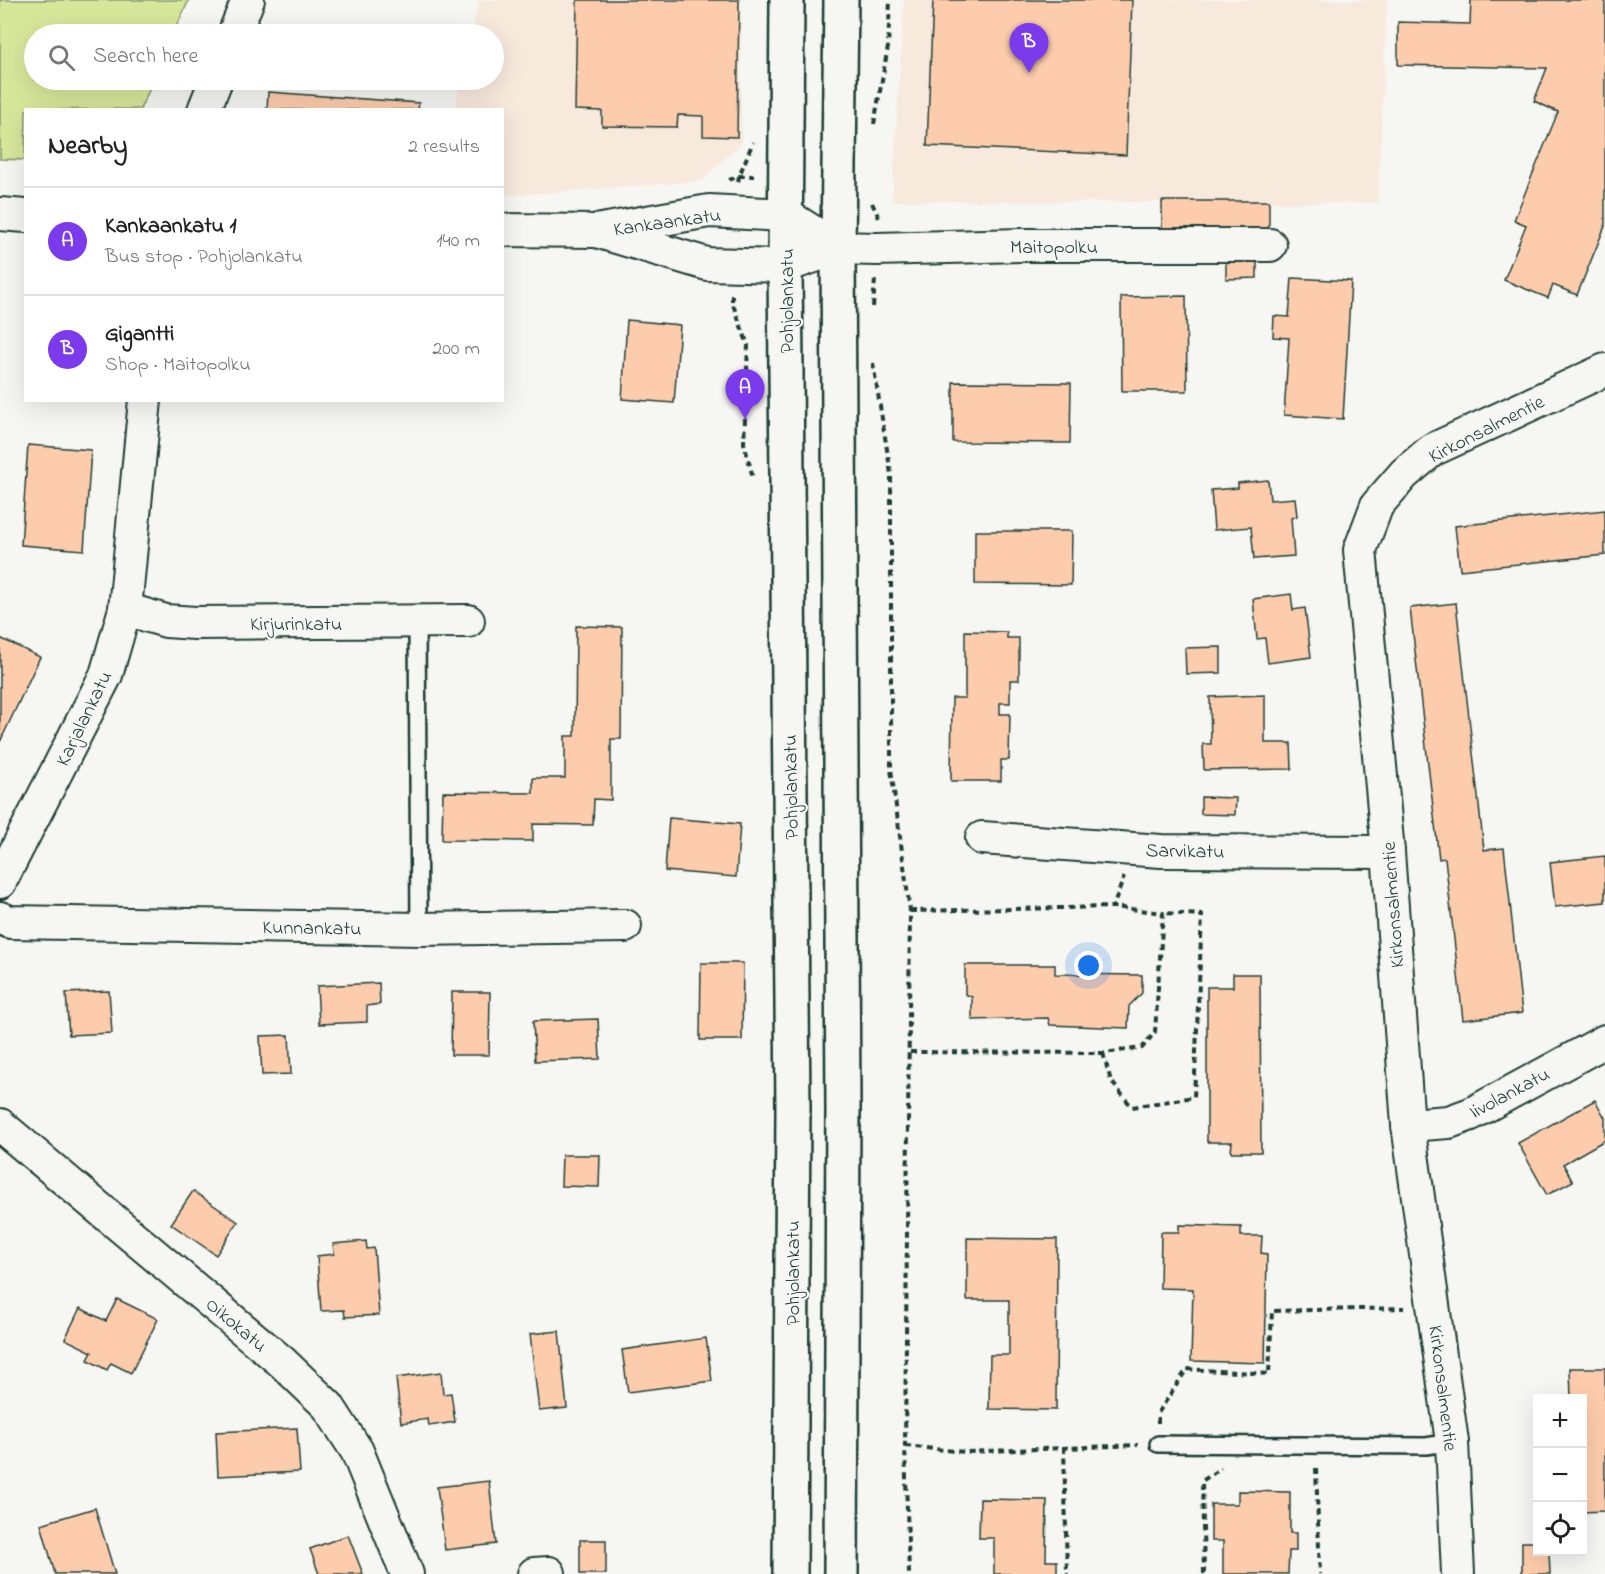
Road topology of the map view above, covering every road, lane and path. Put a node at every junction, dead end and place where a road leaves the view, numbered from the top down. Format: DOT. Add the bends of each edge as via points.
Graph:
graph roads {
  1 [pos="248,0"];
  2 [pos="787,0"];
  3 [pos="841,0"];
  4 [pos="891,0"];
  5 [pos="238,24"];
  6 [pos="212,90"];
  7 [pos="205,108"];
  8 [pos="873,125"];
  9 [pos="871,194"];
  10 [pos="0,214"];
  11 [pos="786,215"];
  12 [pos="24,216"];
  13 [pos="504,230"];
  14 [pos="596,231"];
  15 [pos="1270,245"];
  16 [pos="838,248"];
  17 [pos="878,249"];
  18 [pos="785,266"];
  19 [pos="873,309"];
  20 [pos="872,356"];
  21 [pos="1605,370"];
  22 [pos="145,402"];
  23 [pos="125,609"];
  24 [pos="468,621"];
  25 [pos="417,622"];
  26 [pos="982,838"];
  27 [pos="1135,849"];
  28 [pos="1388,852"];
  29 [pos="0,882"];
  30 [pos="1113,907"];
  31 [pos="910,911"];
  32 [pos="1163,913"];
  33 [pos="0,918"];
  34 [pos="625,926"];
  35 [pos="419,929"];
  36 [pos="1605,1041"];
  37 [pos="910,1052"];
  38 [pos="1103,1053"];
  39 [pos="0,1125"];
  40 [pos="1408,1125"];
  41 [pos="1408,1308"];
  42 [pos="1452,1442"];
  43 [pos="1158,1444"];
  44 [pos="905,1446"];
  45 [pos="1064,1447"];
  46 [pos="1226,1464"];
  47 [pos="1327,1468"];
  48 [pos="407,1574"];
  49 [pos="790,1574"];
  50 [pos="841,1574"];
  51 [pos="909,1574"];
  52 [pos="1067,1574"];
  53 [pos="1204,1574"];
  54 [pos="1320,1574"];
  55 [pos="1458,1574"];
  1 -- 5 [label="street"];
  2 -- 11 [label="main road, Pohjolankatu"];
  3 -- 16 [label="main road"];
  4 -- 8 [label="path" via="888,47"];
  6 -- 7 [label="street"];
  9 -- 17 [label="path" via="881,223"];
  10 -- 12 [label="street"];
  11 -- 14 [label="street, Kankaankatu" via="710,211"];
  11 -- 16 [label="street, Kankaankatu"];
  11 -- 18 [label="main road, Pohjolankatu"];
  13 -- 14 [label="street, Kankaankatu"];
  14 -- 18 [label="street, Kankaankatu" via="707,264"];
  15 -- 17 [label="street, Maitopolku"];
  16 -- 17 [label="street, Maitopolku"];
  16 -- 18 [label="street, Kankaankatu"];
  16 -- 50 [label="main road" via="843,1097"];
  17 -- 19 [label="path"];
  18 -- 49 [label="main road, Pohjolankatu" via="793,1108"];
  20 -- 31 [label="path" via="891,474 891,769"];
  21 -- 28 [label="street, Kirkonsalmentie" via="1432,450 1404,474 1377,506 1360,550"];
  22 -- 23 [label="street, Karjalankatu"];
  23 -- 25 [label="street, Kirjurinkatu" via="166,621 195,624"];
  23 -- 29 [label="street, Karjalankatu" via="106,675"];
  24 -- 25 [label="street, Kirjurinkatu"];
  25 -- 35 [label="lane"];
  26 -- 27 [label="street, Sarvikatu"];
  27 -- 28 [label="street, Sarvikatu"];
  27 -- 30 [label="path"];
  28 -- 40 [label="street, Kirkonsalmentie"];
  30 -- 31 [label="path"];
  30 -- 32 [label="path"];
  31 -- 37 [label="path"];
  32 -- 38 [label="path" via="1155,1032 1142,1048"];
  32 -- 38 [label="path" via="1202,915 1194,1097 1132,1107 1111,1081"];
  33 -- 35 [label="street, Kunnankatu" via="10,922"];
  34 -- 35 [label="street, Kunnankatu"];
  36 -- 40 [label="street, Iivolankatu" via="1471,1114 1449,1122"];
  37 -- 38 [label="path"];
  37 -- 44 [label="path"];
  39 -- 48 [label="street, Oikokatu" via="282,1362 328,1406 357,1451"];
  40 -- 42 [label="street, Kirkonsalmentie"];
  41 -- 43 [label="path" via="1272,1311 1269,1374 1187,1369 1158,1413"];
  42 -- 43 [label="lane" via="1426,1446"];
  42 -- 55 [label="street, Kirkonsalmentie"];
  43 -- 45 [label="path"];
  44 -- 45 [label="path" via="965,1452"];
  44 -- 51 [label="path"];
  45 -- 52 [label="path"];
  46 -- 53 [label="path" via="1202,1481"];
  47 -- 54 [label="path" via="1316,1467"];
}
